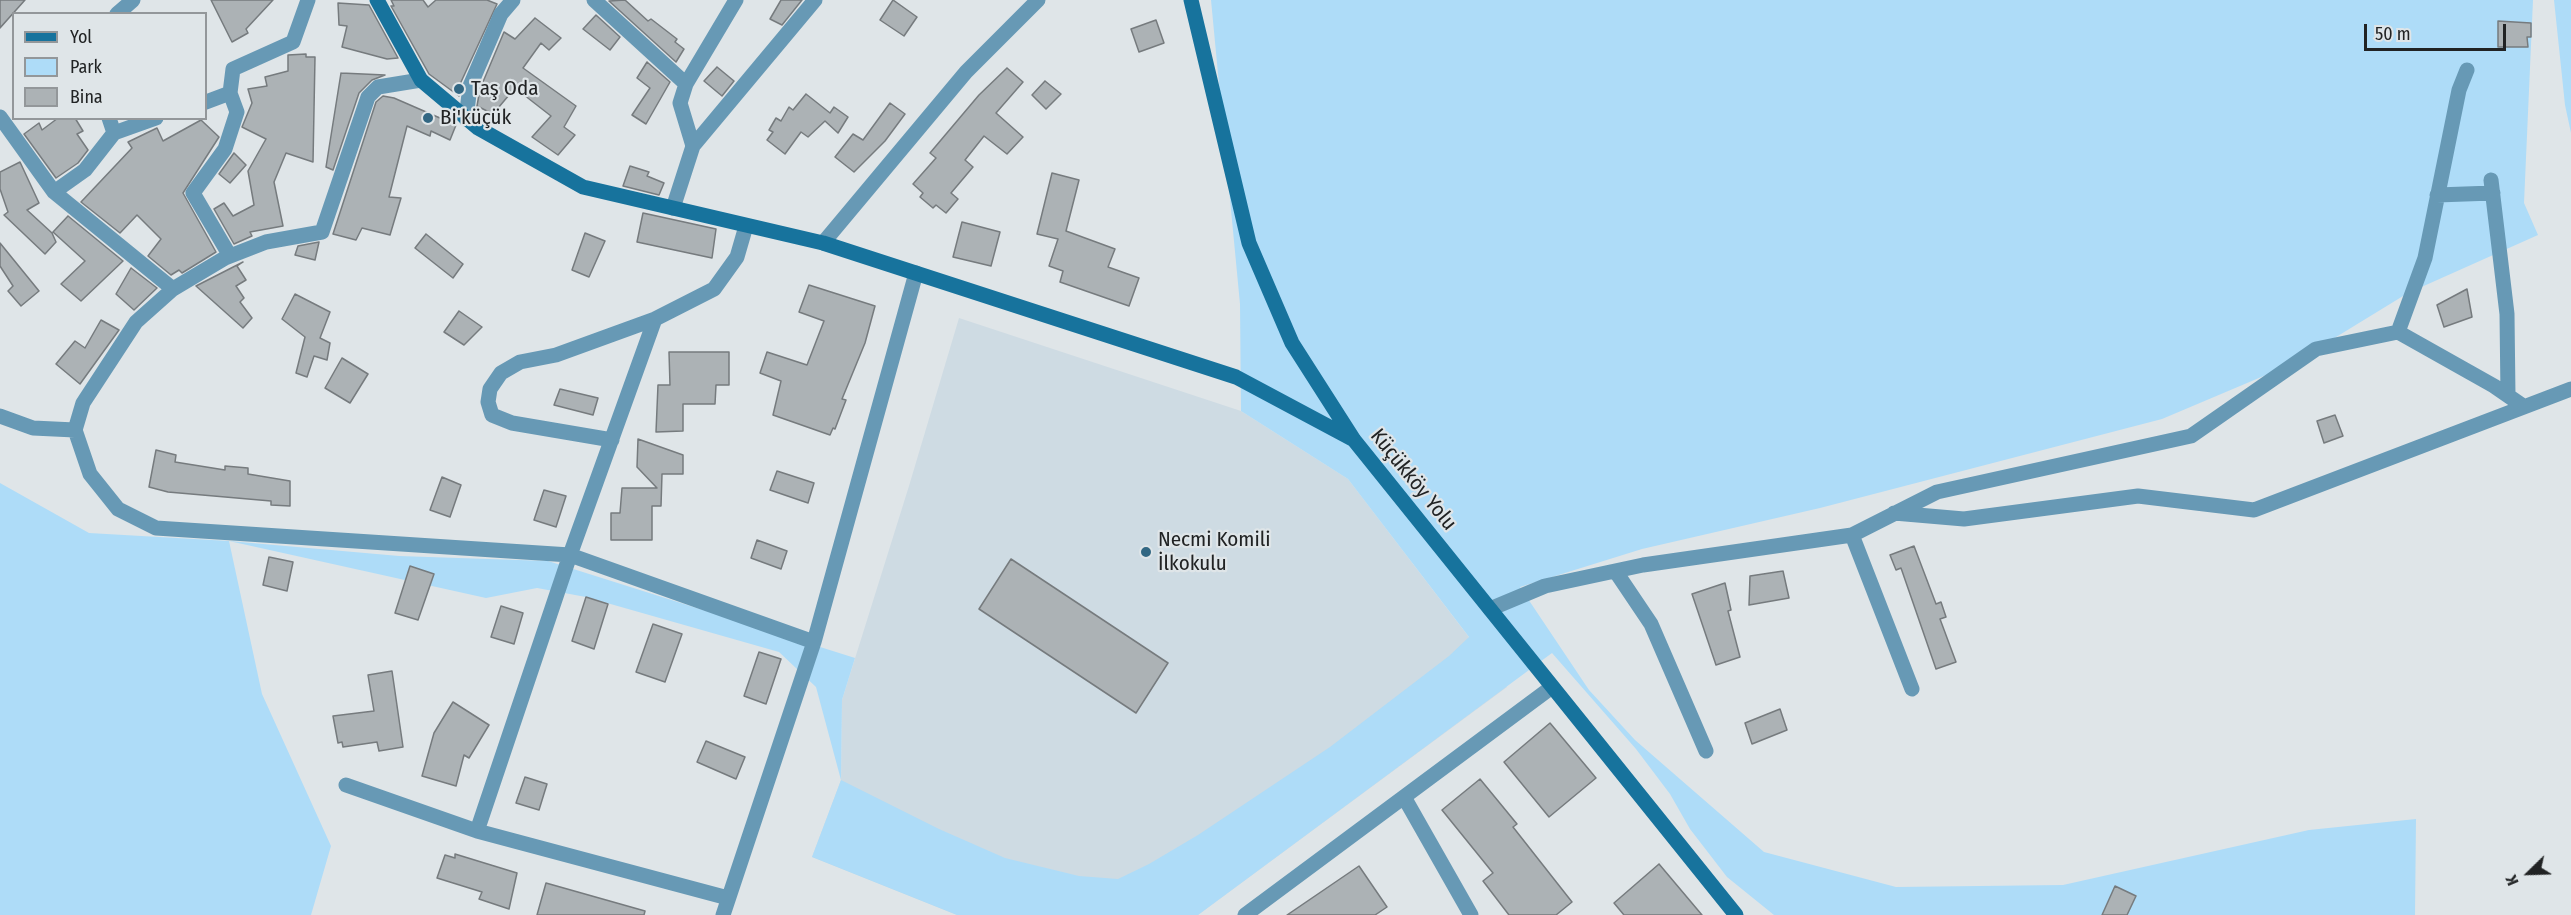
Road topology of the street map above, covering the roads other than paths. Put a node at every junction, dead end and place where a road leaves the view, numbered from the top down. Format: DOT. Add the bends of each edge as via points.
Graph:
graph roads {
  1 [pos="134,0"];
  2 [pos="308,0"];
  3 [pos="377,0"];
  4 [pos="513,0"];
  5 [pos="594,0"];
  6 [pos="736,0"];
  7 [pos="815,0"];
  8 [pos="1038,0"];
  9 [pos="1191,0"];
  10 [pos="119,12"];
  11 [pos="2467,70"];
  12 [pos="421,80"];
  13 [pos="686,84"];
  14 [pos="230,93"];
  15 [pos="207,102"];
  16 [pos="0,117"];
  17 [pos="466,119"];
  18 [pos="145,120"];
  19 [pos="111,126"];
  20 [pos="693,146"];
  21 [pos="54,192"];
  22 [pos="2437,195"];
  23 [pos="673,208"];
  24 [pos="746,226"];
  25 [pos="823,243"];
  26 [pos="230,256"];
  27 [pos="916,273"];
  28 [pos="173,289"];
  29 [pos="655,319"];
  30 [pos="2398,332"];
  31 [pos="2571,389"];
  32 [pos="2508,396"];
  33 [pos="2523,406"];
  34 [pos="0,416"];
  35 [pos="75,430"];
  36 [pos="612,440"];
  37 [pos="1354,440"];
  38 [pos="1894,513"];
  39 [pos="1852,535"];
  40 [pos="570,555"];
  41 [pos="1616,572"];
  42 [pos="1490,609"];
  43 [pos="814,642"];
  44 [pos="1552,687"];
  45 [pos="1912,689"];
  46 [pos="1706,751"];
  47 [pos="346,785"];
  48 [pos="1404,796"];
  49 [pos="477,831"];
  50 [pos="728,898"];
  51 [pos="1254,912"];
  52 [pos="723,915"];
  53 [pos="1472,915"];
  54 [pos="1736,915"];
  1 -- 10 [label="street"];
  2 -- 14 [label="street" via="293,42 233,69"];
  3 -- 12 [label="street"];
  4 -- 17 [label="street" via="501,14 470,86"];
  5 -- 13 [label="street"];
  6 -- 13 [label="street"];
  7 -- 20 [label="street"];
  8 -- 25 [label="street" via="966,72"];
  9 -- 37 [label="street, Küçükköy Yolu" via="1249,243 1292,343"];
  11 -- 22 [label="street" via="2459,90"];
  12 -- 17 [label="street"];
  12 -- 26 [label="street" via="378,87 368,97 322,232 266,242"];
  13 -- 20 [label="street" via="680,103"];
  14 -- 15 [label="street"];
  14 -- 26 [label="street" via="237,112 225,149 193,193"];
  16 -- 21 [label="street"];
  17 -- 23 [label="street" via="583,187"];
  18 -- 19 [label="street"];
  19 -- 21 [label="street" via="85,170"];
  20 -- 23 [label="street"];
  21 -- 28 [label="street"];
  22 -- 30 [label="street" via="2425,258"];
  22 -- 32 [label="street" via="2492,187 2507,314"];
  23 -- 24 [label="street"];
  24 -- 25 [label="street"];
  24 -- 29 [label="street" via="737,257 714,289"];
  25 -- 27 [label="street"];
  26 -- 28 [label="street"];
  27 -- 37 [label="street" via="1236,377"];
  27 -- 43 [label="street"];
  28 -- 35 [label="street" via="136,322 83,403"];
  29 -- 36 [label="street"];
  29 -- 36 [label="street" via="556,355 520,362 501,373 490,389 492,415 512,423"];
  30 -- 32 [label="street"];
  30 -- 38 [label="street" via="2316,349 2191,436 1937,492"];
  31 -- 33 [label="street"];
  32 -- 33 [label="street"];
  33 -- 38 [label="street" via="2254,510 2138,496 1964,519"];
  34 -- 35 [label="street" via="33,428"];
  35 -- 40 [label="street" via="90,474 118,509 156,528"];
  36 -- 40 [label="street"];
  37 -- 42 [label="street, Küçükköy Yolu"];
  38 -- 39 [label="street"];
  39 -- 41 [label="street"];
  39 -- 45 [label="street"];
  40 -- 43 [label="street"];
  40 -- 49 [label="street"];
  41 -- 42 [label="street" via="1545,586"];
  41 -- 46 [label="street" via="1651,624"];
  42 -- 44 [label="street, Küçükköy Yolu"];
  43 -- 50 [label="street"];
  44 -- 48 [label="street"];
  44 -- 54 [label="street, Küçükköy Yolu"];
  47 -- 49 [label="street"];
  48 -- 51 [label="street"];
  48 -- 53 [label="street"];
  49 -- 50 [label="street"];
  50 -- 52 [label="street"];
}
